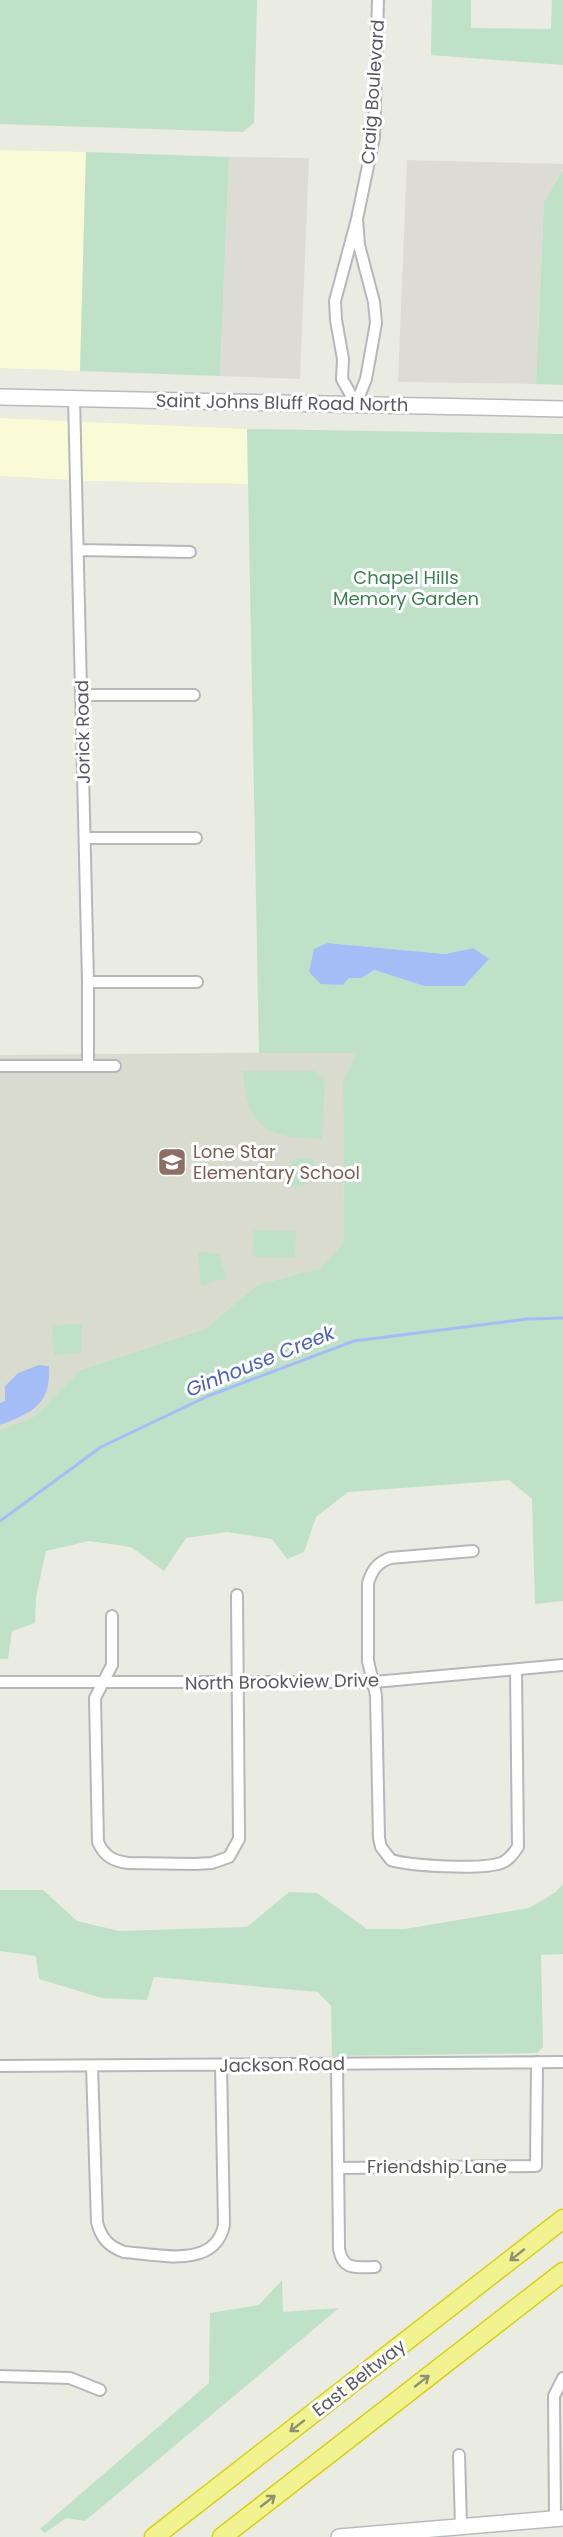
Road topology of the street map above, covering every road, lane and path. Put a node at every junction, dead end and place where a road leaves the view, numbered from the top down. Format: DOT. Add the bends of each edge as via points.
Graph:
graph roads {
  1 [pos="378,0"];
  2 [pos="357,219"];
  3 [pos="0,397"];
  4 [pos="74,398"];
  5 [pos="356,404"];
  6 [pos="563,409"];
  7 [pos="79,550"];
  8 [pos="190,552"];
  9 [pos="82,695"];
  10 [pos="194,695"];
  11 [pos="85,838"];
  12 [pos="196,838"];
  13 [pos="88,982"];
  14 [pos="197,982"];
  15 [pos="88,1065"];
  16 [pos="0,1066"];
  17 [pos="115,1066"];
  18 [pos="472,1551"];
  19 [pos="237,1595"];
  20 [pos="112,1616"];
  21 [pos="563,1665"];
  22 [pos="516,1670"];
  23 [pos="0,1682"];
  24 [pos="374,1682"];
  25 [pos="236,1683"];
  26 [pos="103,1684"];
  27 [pos="537,2062"];
  28 [pos="563,2062"];
  29 [pos="337,2064"];
  30 [pos="221,2065"];
  31 [pos="0,2066"];
  32 [pos="92,2066"];
  33 [pos="338,2168"];
  34 [pos="563,2219"];
  35 [pos="375,2267"];
  36 [pos="563,2272"];
  37 [pos="0,2376"];
  38 [pos="563,2378"];
  39 [pos="100,2390"];
  40 [pos="459,2455"];
  41 [pos="559,2518"];
  42 [pos="461,2526"];
  43 [pos="154,2537"];
  44 [pos="222,2537"];
  45 [pos="339,2537"];
  1 -- 2 [label="street, Craig Boulevard" via="374,136"];
  2 -- 5 [label="street, Craig Boulevard" via="375,323 366,379"];
  2 -- 5 [label="street, Craig Boulevard" via="335,301 342,379"];
  3 -- 4 [label="main road, Saint Johns Bluff Road North"];
  4 -- 5 [label="main road, Saint Johns Bluff Road North"];
  4 -- 7 [label="street, Jorick Road"];
  5 -- 6 [label="main road, Saint Johns Bluff Road North"];
  7 -- 8 [label="street"];
  7 -- 9 [label="street, Jorick Road"];
  9 -- 10 [label="street"];
  9 -- 11 [label="street, Jorick Road"];
  11 -- 12 [label="street"];
  11 -- 13 [label="street, Jorick Road"];
  13 -- 14 [label="street"];
  13 -- 15 [label="street, Jorick Road"];
  15 -- 16 [label="street"];
  15 -- 17 [label="street"];
  18 -- 24 [label="street" via="390,1558 380,1562 371,1574 368,1661"];
  19 -- 25 [label="street"];
  20 -- 26 [label="street" via="112,1665"];
  21 -- 22 [label="street, North Brookview Drive"];
  22 -- 24 [label="street, North Brookview Drive"];
  22 -- 24 [label="street" via="518,1847 510,1857 494,1864 411,1865 391,1860 381,1847"];
  23 -- 26 [label="street, North Brookview Drive"];
  24 -- 25 [label="street, North Brookview Drive"];
  25 -- 26 [label="street, North Brookview Drive"];
  25 -- 26 [label="street" via="239,1839 229,1857 195,1864 118,1862 102,1851 98,1842 95,1698"];
  27 -- 28 [label="street, Jackson Road"];
  27 -- 29 [label="street, Jackson Road"];
  27 -- 33 [label="street, Friendship Lane" via="536,2166"];
  29 -- 30 [label="street, Jackson Road"];
  29 -- 33 [label="street"];
  30 -- 32 [label="street, Jackson Road"];
  30 -- 32 [label="street" via="224,2225 210,2250 188,2256 124,2252 100,2235"];
  31 -- 32 [label="street, Jackson Road"];
  33 -- 35 [label="street" via="341,2259 353,2267"];
  34 -- 43 [label="highway, East Beltway, one-way"];
  44 -- 36 [label="highway, one-way"];
  37 -- 39 [label="street" via="70,2378"];
  38 -- 41 [label="street" via="554,2396"];
  40 -- 42 [label="street"];
  41 -- 42 [label="main road"];
  42 -- 45 [label="main road"];
}
